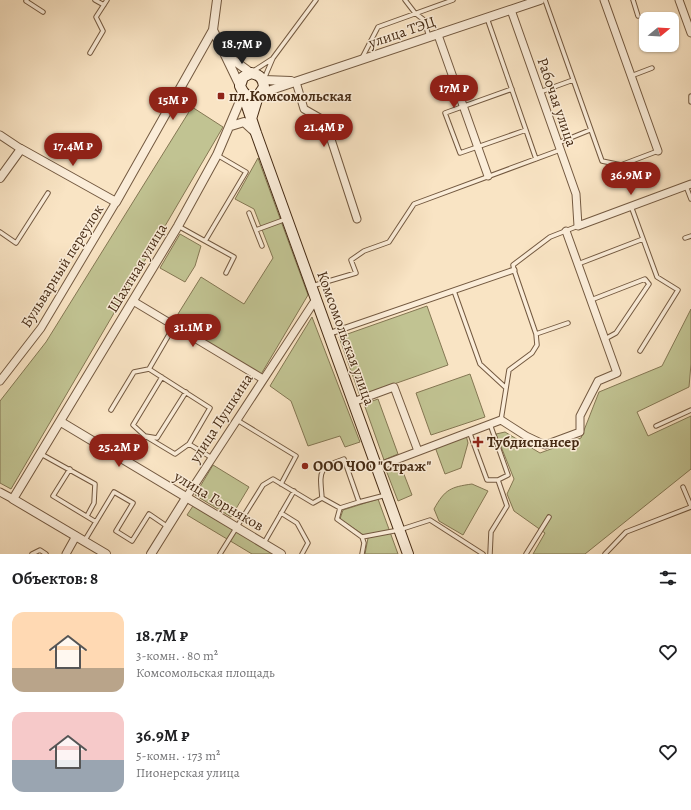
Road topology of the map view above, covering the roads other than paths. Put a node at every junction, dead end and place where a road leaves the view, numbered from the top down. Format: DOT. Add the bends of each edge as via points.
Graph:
graph roads {
  1 [pos="27,0"];
  2 [pos="95,0"];
  3 [pos="107,0"];
  4 [pos="216,0"];
  5 [pos="316,0"];
  6 [pos="406,0"];
  7 [pos="453,0"];
  8 [pos="540,0"];
  9 [pos="544,0"];
  10 [pos="604,0"];
  11 [pos="633,0"];
  12 [pos="679,0"];
  13 [pos="104,5"];
  14 [pos="511,10"];
  15 [pos="43,12"];
  16 [pos="415,13"];
  17 [pos="638,16"];
  18 [pos="487,18"];
  19 [pos="213,30"];
  20 [pos="691,33"];
  21 [pos="438,35"];
  22 [pos="430,38"];
  23 [pos="90,53"];
  24 [pos="224,53"];
  25 [pos="273,58"];
  26 [pos="360,62"];
  27 [pos="652,68"];
  28 [pos="251,73"];
  29 [pos="631,76"];
  30 [pos="264,80"];
  31 [pos="573,80"];
  32 [pos="296,82"];
  33 [pos="512,89"];
  34 [pos="241,90"];
  35 [pos="540,92"];
  36 [pos="260,95"];
  37 [pos="691,96"];
  38 [pos="691,102"];
  39 [pos="464,106"];
  40 [pos="251,118"];
  41 [pos="231,126"];
  42 [pos="526,130"];
  43 [pos="590,130"];
  44 [pos="256,133"];
  45 [pos="0,135"];
  46 [pos="559,146"];
  47 [pos="478,147"];
  48 [pos="21,149"];
  49 [pos="658,151"];
  50 [pos="218,155"];
  51 [pos="536,159"];
  52 [pos="488,176"];
  53 [pos="0,178"];
  54 [pos="689,185"];
  55 [pos="48,193"];
  56 [pos="691,199"];
  57 [pos="116,202"];
  58 [pos="631,206"];
  59 [pos="249,213"];
  60 [pos="287,219"];
  61 [pos="357,219"];
  62 [pos="178,226"];
  63 [pos="578,226"];
  64 [pos="256,230"];
  65 [pos="566,231"];
  66 [pos="0,232"];
  67 [pos="691,236"];
  68 [pos="685,238"];
  69 [pos="643,239"];
  70 [pos="205,241"];
  71 [pos="262,246"];
  72 [pos="578,264"];
  73 [pos="514,270"];
  74 [pos="226,273"];
  75 [pos="311,286"];
  76 [pos="454,291"];
  77 [pos="316,298"];
  78 [pos="591,300"];
  79 [pos="133,301"];
  80 [pos="568,323"];
  81 [pos="174,326"];
  82 [pos="328,334"];
  83 [pos="536,334"];
  84 [pos="605,339"];
  85 [pos="640,351"];
  86 [pos="149,369"];
  87 [pos="162,377"];
  88 [pos="263,379"];
  89 [pos="0,381"];
  90 [pos="505,387"];
  91 [pos="186,392"];
  92 [pos="353,402"];
  93 [pos="111,410"];
  94 [pos="691,410"];
  95 [pos="237,420"];
  96 [pos="501,420"];
  97 [pos="61,422"];
  98 [pos="490,424"];
  99 [pos="656,426"];
  100 [pos="470,431"];
  101 [pos="145,436"];
  102 [pos="189,444"];
  103 [pos="418,451"];
  104 [pos="41,454"];
  105 [pos="212,458"];
  106 [pos="128,463"];
  107 [pos="377,467"];
  108 [pos="70,469"];
  109 [pos="498,480"];
  110 [pos="280,484"];
  111 [pos="683,487"];
  112 [pos="294,491"];
  113 [pos="0,492"];
  114 [pos="387,495"];
  115 [pos="186,498"];
  116 [pos="322,498"];
  117 [pos="13,499"];
  118 [pos="359,502"];
  119 [pos="691,506"];
  120 [pos="340,508"];
  121 [pos="281,513"];
  122 [pos="87,516"];
  123 [pos="549,517"];
  124 [pos="96,522"];
  125 [pos="168,527"];
  126 [pos="236,527"];
  127 [pos="399,530"];
  128 [pos="76,536"];
  129 [pos="362,537"];
  130 [pos="84,541"];
  131 [pos="264,544"];
  132 [pos="32,554"];
  133 [pos="46,554"];
  134 [pos="66,554"];
  135 [pos="106,554"];
  136 [pos="151,554"];
  137 [pos="220,554"];
  138 [pos="281,554"];
  139 [pos="302,554"];
  140 [pos="362,554"];
  141 [pos="408,554"];
  142 [pos="483,554"];
  143 [pos="490,554"];
  144 [pos="526,554"];
  145 [pos="605,554"];
  1 -- 15 [label="lane"];
  2 -- 13 [label="lane"];
  3 -- 13 [label="lane"];
  4 -- 19 [label="street"];
  5 -- 25 [label="lane"];
  6 -- 16 [label="lane"];
  7 -- 16 [label="lane"];
  8 -- 14 [label="street, улица ТЭЦ"];
  9 -- 31 [label="lane"];
  10 -- 29 [label="street"];
  11 -- 17 [label="lane"];
  12 -- 20 [label="street"];
  13 -- 23 [label="lane" via="96,17 103,30"];
  14 -- 18 [label="street, улица ТЭЦ"];
  14 -- 35 [label="street, Рабочая улица"];
  16 -- 22 [label="lane" via="424,20"];
  16 -- 26 [label="lane" via="378,27"];
  18 -- 21 [label="street, улица ТЭЦ"];
  18 -- 33 [label="lane"];
  19 -- 24 [label="street"];
  19 -- 57 [label="street"];
  21 -- 22 [label="street, улица ТЭЦ"];
  21 -- 39 [label="street"];
  22 -- 26 [label="street, улица ТЭЦ"];
  24 -- 28 [label="street"];
  24 -- 34 [label="street"];
  25 -- 28 [label="lane"];
  25 -- 30 [label="lane"];
  26 -- 32 [label="street, улица ТЭЦ"];
  27 -- 29 [label="lane"];
  28 -- 30 [label="main road" via="258,74"];
  28 -- 34 [label="main road" via="243,77"];
  29 -- 49 [label="street"];
  30 -- 32 [label="street"];
  30 -- 36 [label="main road"];
  31 -- 35 [label="lane"];
  31 -- 43 [label="lane"];
  32 -- 36 [label="street, улица ТЭЦ"];
  32 -- 61 [label="street" via="304,109 324,121"];
  33 -- 39 [label="lane"];
  33 -- 42 [label="lane"];
  34 -- 36 [label="main road" via="250,98"];
  34 -- 40 [label="main road, Комсомольская улица"];
  34 -- 41 [label="street, Шахтная улица"];
  35 -- 46 [label="street, Рабочая улица"];
  36 -- 40 [label="main road"];
  37 -- 38 [label="lane"];
  39 -- 47 [label="street"];
  39 -- 47 [label="lane" via="445,113 460,154"];
  40 -- 44 [label="main road, Комсомольская улица"];
  41 -- 44 [label="street" via="244,122"];
  41 -- 50 [label="street, Шахтная улица"];
  42 -- 47 [label="lane"];
  42 -- 51 [label="lane"];
  43 -- 46 [label="lane"];
  43 -- 49 [label="lane" via="602,161 621,165"];
  44 -- 60 [label="main road, Комсомольская улица"];
  45 -- 48 [label="street"];
  46 -- 51 [label="lane"];
  46 -- 63 [label="street, Рабочая улица" via="576,194"];
  47 -- 52 [label="street"];
  48 -- 53 [label="street"];
  48 -- 57 [label="street"];
  50 -- 62 [label="street, Шахтная улица"];
  50 -- 70 [label="lane" via="246,172"];
  51 -- 52 [label="lane"];
  52 -- 75 [label="lane" via="414,204 389,242 364,251 352,260 356,274"];
  54 -- 56 [label="lane"];
  54 -- 58 [label="street"];
  55 -- 66 [label="lane" via="16,244"];
  57 -- 89 [label="street, Бульварный переулок" via="41,328"];
  58 -- 63 [label="street"];
  58 -- 69 [label="lane"];
  59 -- 64 [label="lane"];
  60 -- 64 [label="lane"];
  60 -- 75 [label="main road, Комсомольская улица"];
  62 -- 70 [label="lane"];
  62 -- 79 [label="street, Шахтная улица"];
  63 -- 65 [label="lane"];
  64 -- 71 [label="lane"];
  65 -- 72 [label="street"];
  65 -- 73 [label="lane" via="550,237 513,265"];
  67 -- 68 [label="lane"];
  69 -- 72 [label="lane"];
  69 -- 85 [label="lane" via="657,277 678,290"];
  70 -- 74 [label="lane" via="234,257"];
  72 -- 78 [label="street"];
  73 -- 76 [label="street"];
  73 -- 83 [label="lane"];
  75 -- 77 [label="main road, Комсомольская улица"];
  76 -- 82 [label="street"];
  76 -- 90 [label="lane" via="480,364"];
  77 -- 82 [label="main road, Комсомольская улица"];
  77 -- 88 [label="street, улица Пушкина"];
  78 -- 84 [label="street"];
  78 -- 84 [label="lane" via="645,279 649,284 616,334"];
  79 -- 81 [label="street"];
  79 -- 97 [label="street, Шахтная улица"];
  80 -- 83 [label="lane"];
  81 -- 86 [label="lane"];
  81 -- 88 [label="street"];
  82 -- 92 [label="main road, Комсомольская улица"];
  83 -- 90 [label="lane" via="537,345 532,353 509,370"];
  84 -- 96 [label="street" via="617,373 598,381 580,416 580,432 545,445"];
  86 -- 87 [label="lane"];
  86 -- 93 [label="lane" via="134,372"];
  87 -- 91 [label="lane"];
  87 -- 101 [label="lane" via="133,425"];
  88 -- 95 [label="street, улица Пушкина"];
  90 -- 96 [label="lane"];
  91 -- 101 [label="lane" via="157,438"];
  91 -- 102 [label="lane" via="210,408"];
  92 -- 103 [label="street" via="394,387"];
  92 -- 107 [label="main road, Комсомольская улица"];
  94 -- 99 [label="lane"];
  95 -- 105 [label="street, улица Пушкина"];
  95 -- 110 [label="lane" via="296,456"];
  96 -- 98 [label="street"];
  97 -- 104 [label="street, Шахтная улица"];
  97 -- 106 [label="street, улица Горняков"];
  98 -- 100 [label="street"];
  98 -- 109 [label="lane" via="508,475"];
  100 -- 103 [label="street"];
  100 -- 109 [label="lane" via="487,480"];
  101 -- 102 [label="lane" via="175,454"];
  101 -- 106 [label="lane"];
  102 -- 105 [label="lane"];
  103 -- 107 [label="street"];
  104 -- 108 [label="lane"];
  104 -- 117 [label="street, Шахтная улица"];
  105 -- 115 [label="street, улица Пушкина"];
  106 -- 115 [label="street, улица Горняков"];
  107 -- 114 [label="main road, Комсомольская улица"];
  108 -- 122 [label="lane" via="95,484 94,503"];
  108 -- 122 [label="lane" via="53,496"];
  109 -- 143 [label="lane" via="507,506 491,532"];
  110 -- 112 [label="lane"];
  110 -- 126 [label="lane" via="273,479 263,484"];
  111 -- 119 [label="lane"];
  112 -- 116 [label="lane" via="313,503"];
  112 -- 121 [label="lane"];
  113 -- 117 [label="street"];
  114 -- 118 [label="lane"];
  114 -- 127 [label="main road, Комсомольская улица"];
  115 -- 125 [label="street, улица Пушкина"];
  115 -- 126 [label="street, улица Горняков"];
  116 -- 118 [label="lane" via="320,475 327,465 344,459"];
  116 -- 120 [label="lane"];
  117 -- 128 [label="street"];
  118 -- 120 [label="lane"];
  119 -- 145 [label="lane" via="626,532"];
  120 -- 129 [label="lane" via="337,519"];
  121 -- 131 [label="lane"];
  121 -- 139 [label="lane" via="297,523 308,543"];
  122 -- 124 [label="lane"];
  123 -- 144 [label="lane"];
  124 -- 125 [label="lane" via="114,492 132,503 116,531 132,541 149,514"];
  124 -- 130 [label="lane"];
  125 -- 136 [label="street, улица Пушкина"];
  126 -- 131 [label="street, улица Горняков"];
  126 -- 137 [label="lane"];
  127 -- 129 [label="lane"];
  127 -- 141 [label="main road, Комсомольская улица"];
  127 -- 142 [label="lane" via="430,520"];
  128 -- 130 [label="street"];
  128 -- 134 [label="street"];
  129 -- 140 [label="lane"];
  130 -- 135 [label="street"];
  131 -- 138 [label="street, улица Горняков"];
  132 -- 133 [label="lane" via="40,550"];
}
